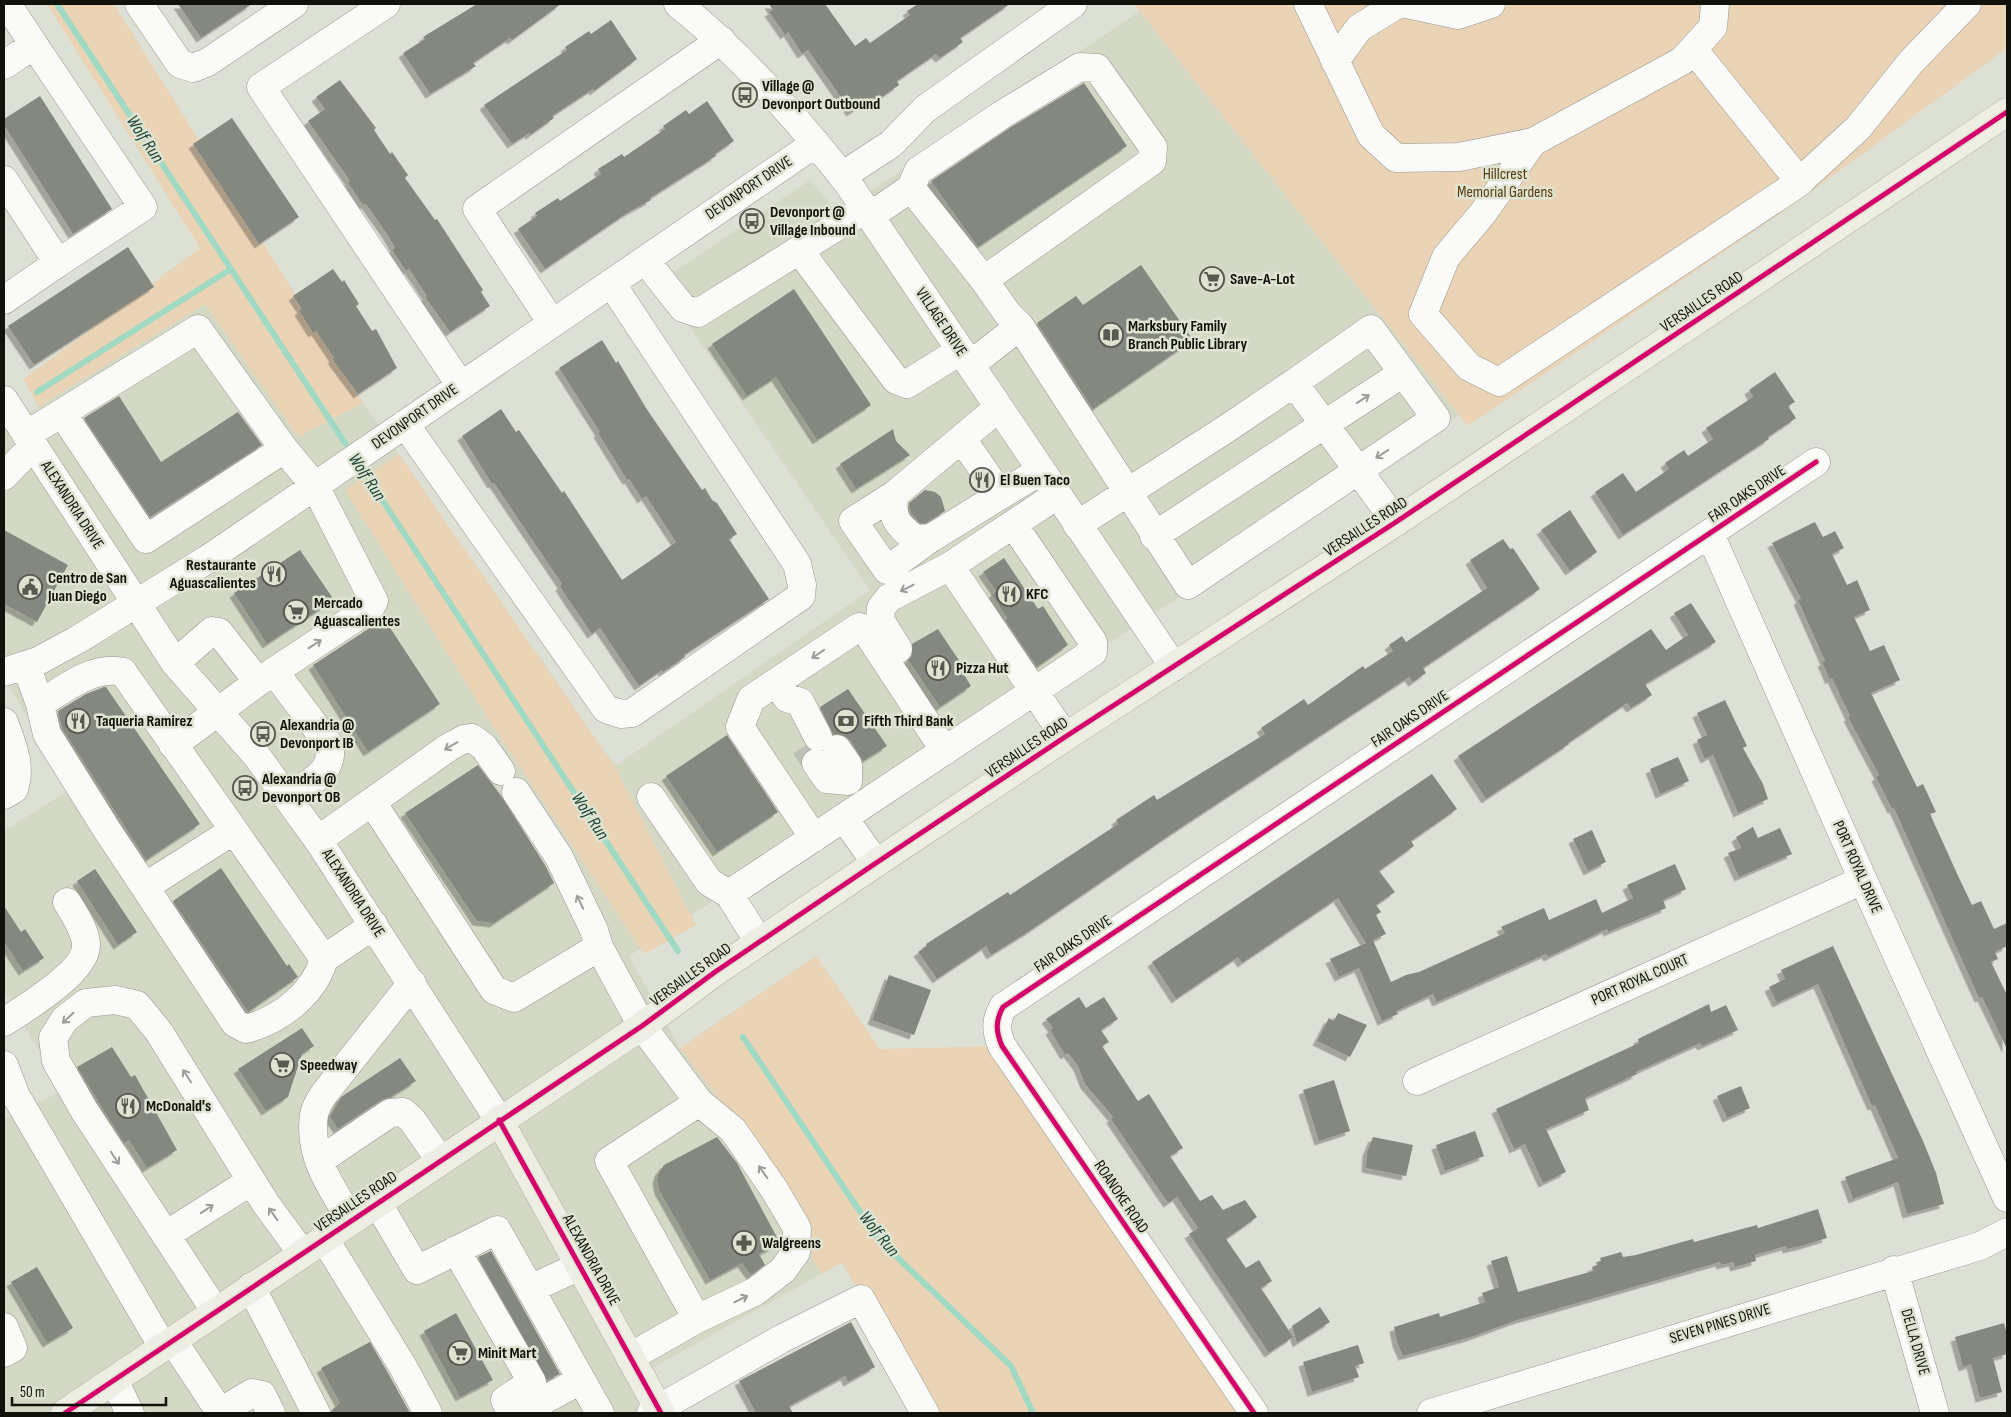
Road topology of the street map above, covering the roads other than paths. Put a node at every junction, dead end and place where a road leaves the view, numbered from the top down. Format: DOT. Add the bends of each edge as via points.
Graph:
graph roads {
  1 [pos="7,4"];
  2 [pos="139,4"];
  3 [pos="294,4"];
  4 [pos="386,4"];
  5 [pos="678,4"];
  6 [pos="1073,4"];
  7 [pos="1308,4"];
  8 [pos="1398,4"];
  9 [pos="1407,4"];
  10 [pos="1492,4"];
  11 [pos="1715,4"];
  12 [pos="1967,4"];
  13 [pos="721,40"];
  14 [pos="34,45"];
  15 [pos="1693,49"];
  16 [pos="1336,61"];
  17 [pos="4,65"];
  18 [pos="2007,112"];
  19 [pos="1534,142"];
  20 [pos="816,143"];
  21 [pos="842,176"];
  22 [pos="4,180"];
  23 [pos="1800,182"];
  24 [pos="910,188"];
  25 [pos="868,212"];
  26 [pos="799,250"];
  27 [pos="645,260"];
  28 [pos="58,263"];
  29 [pos="984,280"];
  30 [pos="611,283"];
  31 [pos="4,300"];
  32 [pos="552,323"];
  33 [pos="1020,326"];
  34 [pos="965,358"];
  35 [pos="1403,373"];
  36 [pos="1294,382"];
  37 [pos="461,386"];
  38 [pos="4,400"];
  39 [pos="998,408"];
  40 [pos="62,413"];
  41 [pos="405,424"];
  42 [pos="1324,425"];
  43 [pos="962,439"];
  44 [pos="30,441"];
  45 [pos="284,449"];
  46 [pos="1816,462"];
  47 [pos="1357,470"];
  48 [pos="1040,471"];
  49 [pos="4,476"];
  50 [pos="315,486"];
  51 [pos="1128,492"];
  52 [pos="1000,494"];
  53 [pos="894,495"];
  54 [pos="1057,495"];
  55 [pos="1396,522"];
  56 [pos="1013,524"];
  57 [pos="1077,525"];
  58 [pos="1710,534"];
  59 [pos="1154,536"];
  60 [pos="931,538"];
  61 [pos="950,566"];
  62 [pos="136,604"];
  63 [pos="175,662"];
  64 [pos="1174,667"];
  65 [pos="9,670"];
  66 [pos="266,676"];
  67 [pos="1035,691"];
  68 [pos="788,694"];
  69 [pos="40,704"];
  70 [pos="220,712"];
  71 [pos="4,722"];
  72 [pos="1065,737"];
  73 [pos="173,745"];
  74 [pos="952,746"];
  75 [pos="500,771"];
  76 [pos="516,792"];
  77 [pos="4,795"];
  78 [pos="651,797"];
  79 [pos="288,798"];
  80 [pos="372,802"];
  81 [pos="854,811"];
  82 [pos="233,831"];
  83 [pos="814,838"];
  84 [pos="318,840"];
  85 [pos="876,864"];
  86 [pos="1862,880"];
  87 [pos="146,886"];
  88 [pos="729,894"];
  89 [pos="67,902"];
  90 [pos="374,925"];
  91 [pos="759,942"];
  92 [pos="599,947"];
  93 [pos="324,959"];
  94 [pos="412,983"];
  95 [pos="1018,996"];
  96 [pos="4,1022"];
  97 [pos="642,1026"];
  98 [pos="4,1065"];
  99 [pos="1417,1081"];
  100 [pos="699,1102"];
  101 [pos="500,1120"];
  102 [pos="440,1160"];
  103 [pos="319,1161"];
  104 [pos="251,1181"];
  105 [pos="2007,1198"];
  106 [pos="377,1202"];
  107 [pos="351,1220"];
  108 [pos="2007,1232"];
  109 [pos="166,1235"];
  110 [pos="313,1246"];
  111 [pos="456,1250"];
  112 [pos="580,1266"];
  113 [pos="1894,1270"];
  114 [pos="251,1287"];
  115 [pos="530,1289"];
  116 [pos="216,1312"];
  117 [pos="697,1319"];
  118 [pos="4,1327"];
  119 [pos="168,1344"];
  120 [pos="4,1354"];
  121 [pos="630,1357"];
  122 [pos="114,1380"];
  123 [pos="581,1380"];
  124 [pos="657,1412"];
  125 [pos="65,1413"];
  126 [pos="130,1413"];
  127 [pos="271,1413"];
  128 [pos="316,1413"];
  129 [pos="428,1413"];
  130 [pos="511,1413"];
  131 [pos="520,1413"];
  132 [pos="600,1413"];
  133 [pos="925,1413"];
  134 [pos="1254,1413"];
  135 [pos="1430,1413"];
  136 [pos="1935,1413"];
  1 -- 14 [label="street"];
  2 -- 3 [label="street" via="180,64 193,68 208,62"];
  4 -- 37 [label="street" via="261,87"];
  5 -- 13 [label="street, VILLAGE DRIVE"];
  6 -- 21 [label="street" via="925,109 892,144"];
  7 -- 16 [label="street"];
  8 -- 16 [label="street" via="1359,28"];
  9 -- 10 [label="street" via="1458,15"];
  11 -- 15 [label="street" via="1713,26"];
  12 -- 23 [label="street" via="1911,62 1858,128"];
  13 -- 20 [label="street, VILLAGE DRIVE"];
  13 -- 32 [label="street" via="477,209"];
  14 -- 17 [label="street"];
  14 -- 28 [label="street" via="143,207"];
  15 -- 19 [label="street" via="1682,61"];
  15 -- 23 [label="street"];
  16 -- 19 [label="street" via="1371,135 1396,158 1459,156"];
  18 -- 55 [label="main road, VERSAILLES ROAD"];
  19 -- 23 [label="street" via="1483,213 1446,257 1424,314 1469,367 1499,382"];
  20 -- 21 [label="street, VILLAGE DRIVE"];
  20 -- 27 [label="street, DEVONPORT DRIVE"];
  21 -- 25 [label="street, VILLAGE DRIVE"];
  22 -- 28 [label="street"];
  24 -- 25 [label="street"];
  24 -- 29 [label="street"];
  24 -- 29 [label="street" via="918,171 1003,114 1080,67 1097,68 1153,147 1152,160"];
  25 -- 26 [label="street"];
  25 -- 34 [label="street, VILLAGE DRIVE"];
  26 -- 27 [label="street" via="698,313 683,308"];
  26 -- 34 [label="street" via="896,380 907,384"];
  27 -- 30 [label="street, DEVONPORT DRIVE"];
  28 -- 31 [label="street"];
  29 -- 33 [label="street" via="1006,313"];
  30 -- 32 [label="street, DEVONPORT DRIVE"];
  30 -- 41 [label="street" via="797,564 802,585 801,596 640,708 621,714 606,709"];
  32 -- 37 [label="street, DEVONPORT DRIVE"];
  33 -- 34 [label="street"];
  33 -- 51 [label="street"];
  34 -- 39 [label="street, VILLAGE DRIVE"];
  35 -- 36 [label="street" via="1372,329"];
  42 -- 35 [label="street, one-way"];
  35 -- 47 [label="street, one-way" via="1436,418"];
  36 -- 42 [label="street"];
  36 -- 51 [label="street"];
  37 -- 41 [label="street, DEVONPORT DRIVE"];
  38 -- 44 [label="street, ALEXANDRIA DRIVE"];
  39 -- 43 [label="street"];
  39 -- 48 [label="street, VILLAGE DRIVE"];
  40 -- 44 [label="street"];
  40 -- 45 [label="street" via="198,329"];
  40 -- 45 [label="street" via="146,539"];
  41 -- 50 [label="street, DEVONPORT DRIVE"];
  42 -- 47 [label="street"];
  42 -- 59 [label="street"];
  43 -- 52 [label="street"];
  43 -- 53 [label="street"];
  44 -- 49 [label="street"];
  44 -- 62 [label="street, ALEXANDRIA DRIVE"];
  45 -- 50 [label="street"];
  46 -- 58 [label="street, FAIR OAKS DRIVE"];
  47 -- 55 [label="street"];
  47 -- 59 [label="street" via="1188,585"];
  48 -- 52 [label="street"];
  48 -- 54 [label="street, VILLAGE DRIVE"];
  50 -- 62 [label="street, DEVONPORT DRIVE"];
  66 -- 50 [label="street, one-way" via="370,608 374,601"];
  51 -- 57 [label="street"];
  51 -- 59 [label="street"];
  52 -- 60 [label="street"];
  53 -- 60 [label="street" via="893,515 903,529 915,539"];
  53 -- 60 [label="street" via="854,521 887,570"];
  54 -- 56 [label="street"];
  54 -- 57 [label="street, VILLAGE DRIVE"];
  55 -- 64 [label="main road, VERSAILLES ROAD"];
  56 -- 61 [label="street"];
  56 -- 67 [label="street" via="1093,642 1093,652"];
  57 -- 64 [label="street, VILLAGE DRIVE"];
  58 -- 86 [label="street, PORT ROYAL DRIVE"];
  58 -- 95 [label="street, FAIR OAKS DRIVE"];
  61 -- 67 [label="street"];
  61 -- 74 [label="street, one-way" via="889,598 881,608 880,620"];
  62 -- 63 [label="street, ALEXANDRIA DRIVE"];
  62 -- 65 [label="street, DEVONPORT DRIVE" via="77,640"];
  63 -- 66 [label="street" via="212,631 219,632"];
  63 -- 70 [label="street, ALEXANDRIA DRIVE"];
  64 -- 72 [label="main road, VERSAILLES ROAD"];
  65 -- 69 [label="street"];
  66 -- 70 [label="street"];
  66 -- 79 [label="street" via="330,746 331,759 327,769"];
  67 -- 72 [label="street"];
  67 -- 74 [label="street"];
  74 -- 68 [label="street, one-way" via="864,628 858,627"];
  68 -- 81 [label="street" via="784,713 848,765"];
  68 -- 83 [label="street" via="751,699 740,727"];
  69 -- 73 [label="street" via="96,673 123,672"];
  69 -- 87 [label="street" via="47,734"];
  70 -- 73 [label="street"];
  70 -- 79 [label="street, ALEXANDRIA DRIVE"];
  71 -- 77 [label="street" via="19,776 14,789"];
  72 -- 85 [label="main road, VERSAILLES ROAD"];
  73 -- 82 [label="street"];
  74 -- 81 [label="street"];
  75 -- 80 [label="street, one-way" via="484,747 472,738 464,739"];
  92 -- 76 [label="street, one-way" via="559,857"];
  78 -- 88 [label="street" via="709,882"];
  79 -- 84 [label="street, ALEXANDRIA DRIVE"];
  80 -- 84 [label="street"];
  80 -- 92 [label="street" via="494,990 514,998"];
  81 -- 83 [label="street"];
  81 -- 85 [label="street"];
  82 -- 87 [label="street"];
  82 -- 93 [label="street"];
  83 -- 88 [label="street"];
  84 -- 90 [label="street, ALEXANDRIA DRIVE"];
  85 -- 91 [label="main road, VERSAILLES ROAD"];
  86 -- 99 [label="street, PORT ROYAL COURT"];
  86 -- 105 [label="street, PORT ROYAL DRIVE"];
  87 -- 93 [label="street" via="235,1023 246,1029 259,1025 304,996 319,974"];
  88 -- 91 [label="street"];
  89 -- 96 [label="street" via="83,932 86,945 83,957 45,994"];
  90 -- 93 [label="street"];
  90 -- 94 [label="street, ALEXANDRIA DRIVE"];
  91 -- 97 [label="main road, VERSAILLES ROAD"];
  92 -- 97 [label="street"];
  94 -- 101 [label="street, ALEXANDRIA DRIVE"];
  94 -- 103 [label="street" via="324,1094 314,1113 314,1141"];
  95 -- 134 [label="street, ROANOKE ROAD" via="1002,1007 997,1017 996,1030 1002,1046"];
  97 -- 100 [label="street"];
  97 -- 101 [label="main road, VERSAILLES ROAD"];
  98 -- 119 [label="street" via="21,1104"];
  100 -- 117 [label="street" via="609,1161"];
  117 -- 100 [label="street, one-way" via="756,1291 783,1270 796,1252 797,1228 733,1130"];
  101 -- 102 [label="main road, VERSAILLES ROAD"];
  101 -- 112 [label="main road, ALEXANDRIA DRIVE"];
  102 -- 103 [label="street" via="403,1112 390,1113"];
  102 -- 106 [label="main road, VERSAILLES ROAD"];
  103 -- 107 [label="street" via="321,1171"];
  109 -- 104 [label="street, one-way"];
  104 -- 109 [label="street, one-way" via="159,1032 137,1006 115,1000 86,1003 65,1019 53,1038 56,1062"];
  110 -- 104 [label="street, one-way"];
  106 -- 107 [label="main road, VERSAILLES ROAD"];
  106 -- 111 [label="street" via="417,1270"];
  107 -- 110 [label="main road, VERSAILLES ROAD"];
  108 -- 113 [label="street, SEVEN PINES DRIVE" via="1980,1246"];
  109 -- 116 [label="street"];
  110 -- 114 [label="main road, VERSAILLES ROAD"];
  110 -- 129 [label="street" via="402,1365"];
  111 -- 115 [label="street" via="497,1230"];
  111 -- 130 [label="street" via="532,1382 505,1400"];
  112 -- 115 [label="street"];
  112 -- 121 [label="main road, ALEXANDRIA DRIVE"];
  113 -- 135 [label="street, SEVEN PINES DRIVE"];
  113 -- 136 [label="street, DELLA DRIVE"];
  114 -- 116 [label="main road, VERSAILLES ROAD"];
  114 -- 128 [label="street"];
  115 -- 123 [label="street"];
  116 -- 119 [label="main road, VERSAILLES ROAD"];
  117 -- 121 [label="street"];
  118 -- 120 [label="street" via="13,1348"];
  119 -- 122 [label="main road, VERSAILLES ROAD"];
  119 -- 127 [label="street" via="220,1412 252,1393 262,1395"];
  121 -- 124 [label="main road, ALEXANDRIA DRIVE"];
  122 -- 125 [label="main road, VERSAILLES ROAD"];
  122 -- 126 [label="street"];
  123 -- 131 [label="street"];
  123 -- 132 [label="street"];
  124 -- 133 [label="street" via="781,1339 861,1299"];
}
